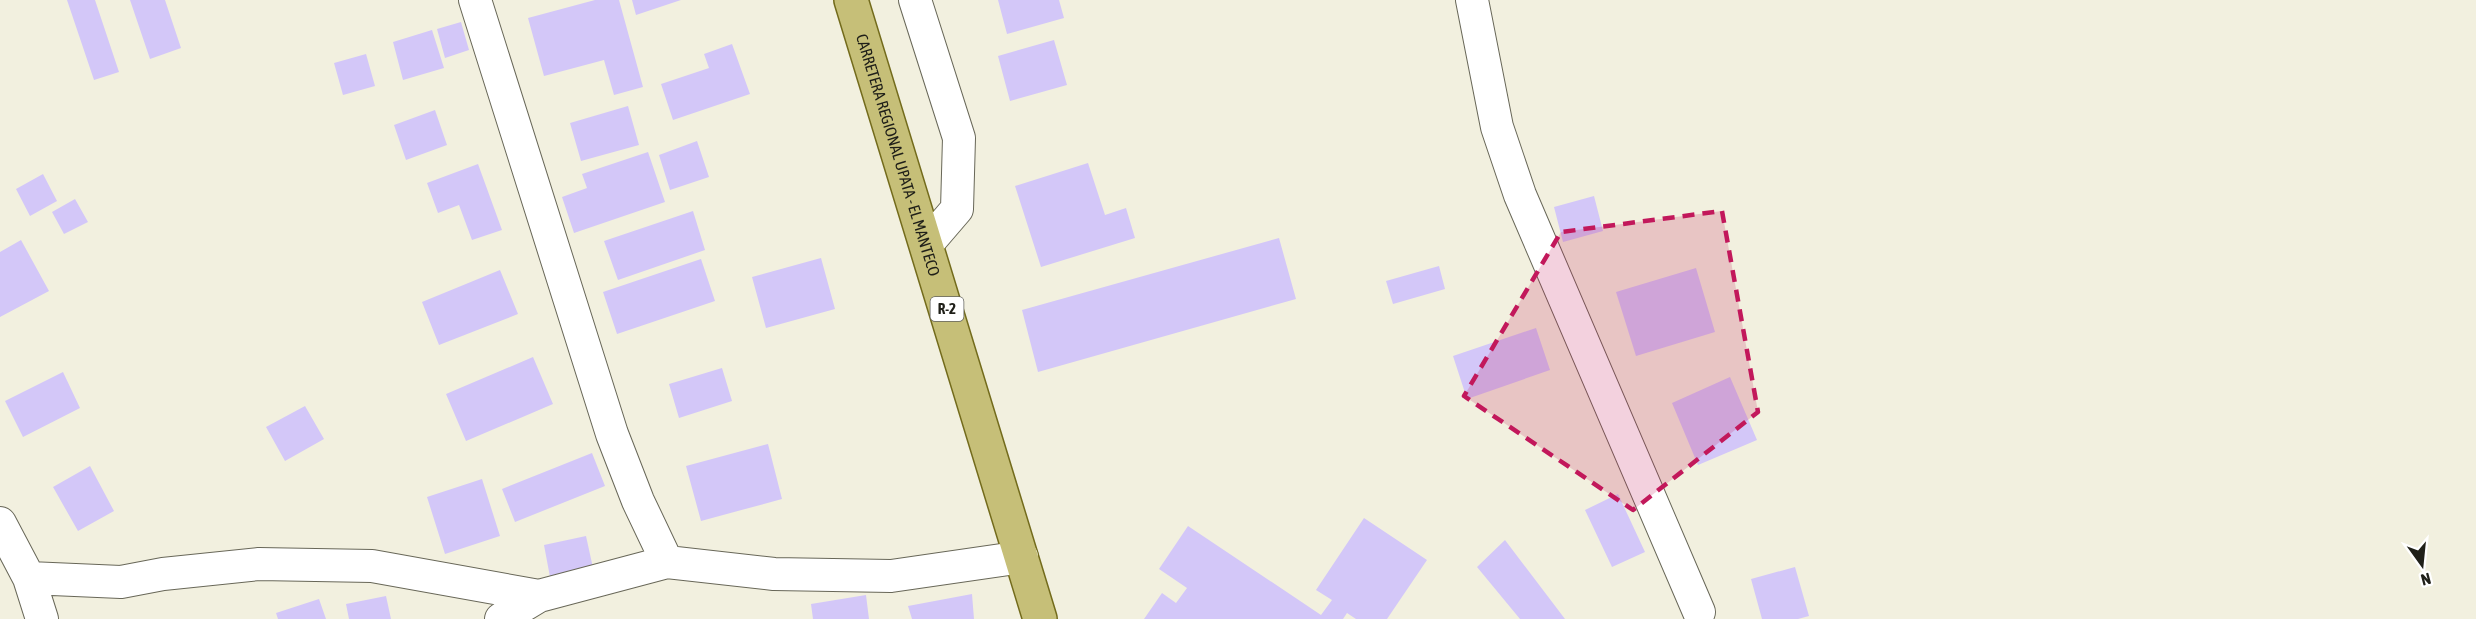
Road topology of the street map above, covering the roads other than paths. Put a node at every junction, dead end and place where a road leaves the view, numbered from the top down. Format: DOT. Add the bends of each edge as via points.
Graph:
graph roads {
  1 [pos="475,0"];
  2 [pos="851,0"];
  3 [pos="915,0"];
  4 [pos="1472,0"];
  5 [pos="927,244"];
  6 [pos="0,523"];
  7 [pos="1022,556"];
  8 [pos="667,562"];
  9 [pos="29,578"];
  10 [pos="539,596"];
  11 [pos="1699,612"];
  12 [pos="42,619"];
  13 [pos="501,619"];
  14 [pos="1040,619"];
  1 -- 8 [label="street" via="612,434"];
  2 -- 5 [label="main road, CARRETERA REGIONAL UPATA - EL MANTECO / R-2"];
  3 -- 5 [label="street" via="960,138 957,209"];
  4 -- 11 [label="street" via="1497,127 1520,195"];
  5 -- 7 [label="main road, CARRETERA REGIONAL UPATA - EL MANTECO / R-2"];
  6 -- 9 [label="street"];
  7 -- 8 [label="street" via="891,576 774,574"];
  7 -- 14 [label="main road, CARRETERA REGIONAL UPATA - EL MANTECO / R-2"];
  8 -- 10 [label="street"];
  9 -- 10 [label="street" via="121,582 259,564 372,566"];
  9 -- 12 [label="street"];
  10 -- 13 [label="street"];
}
